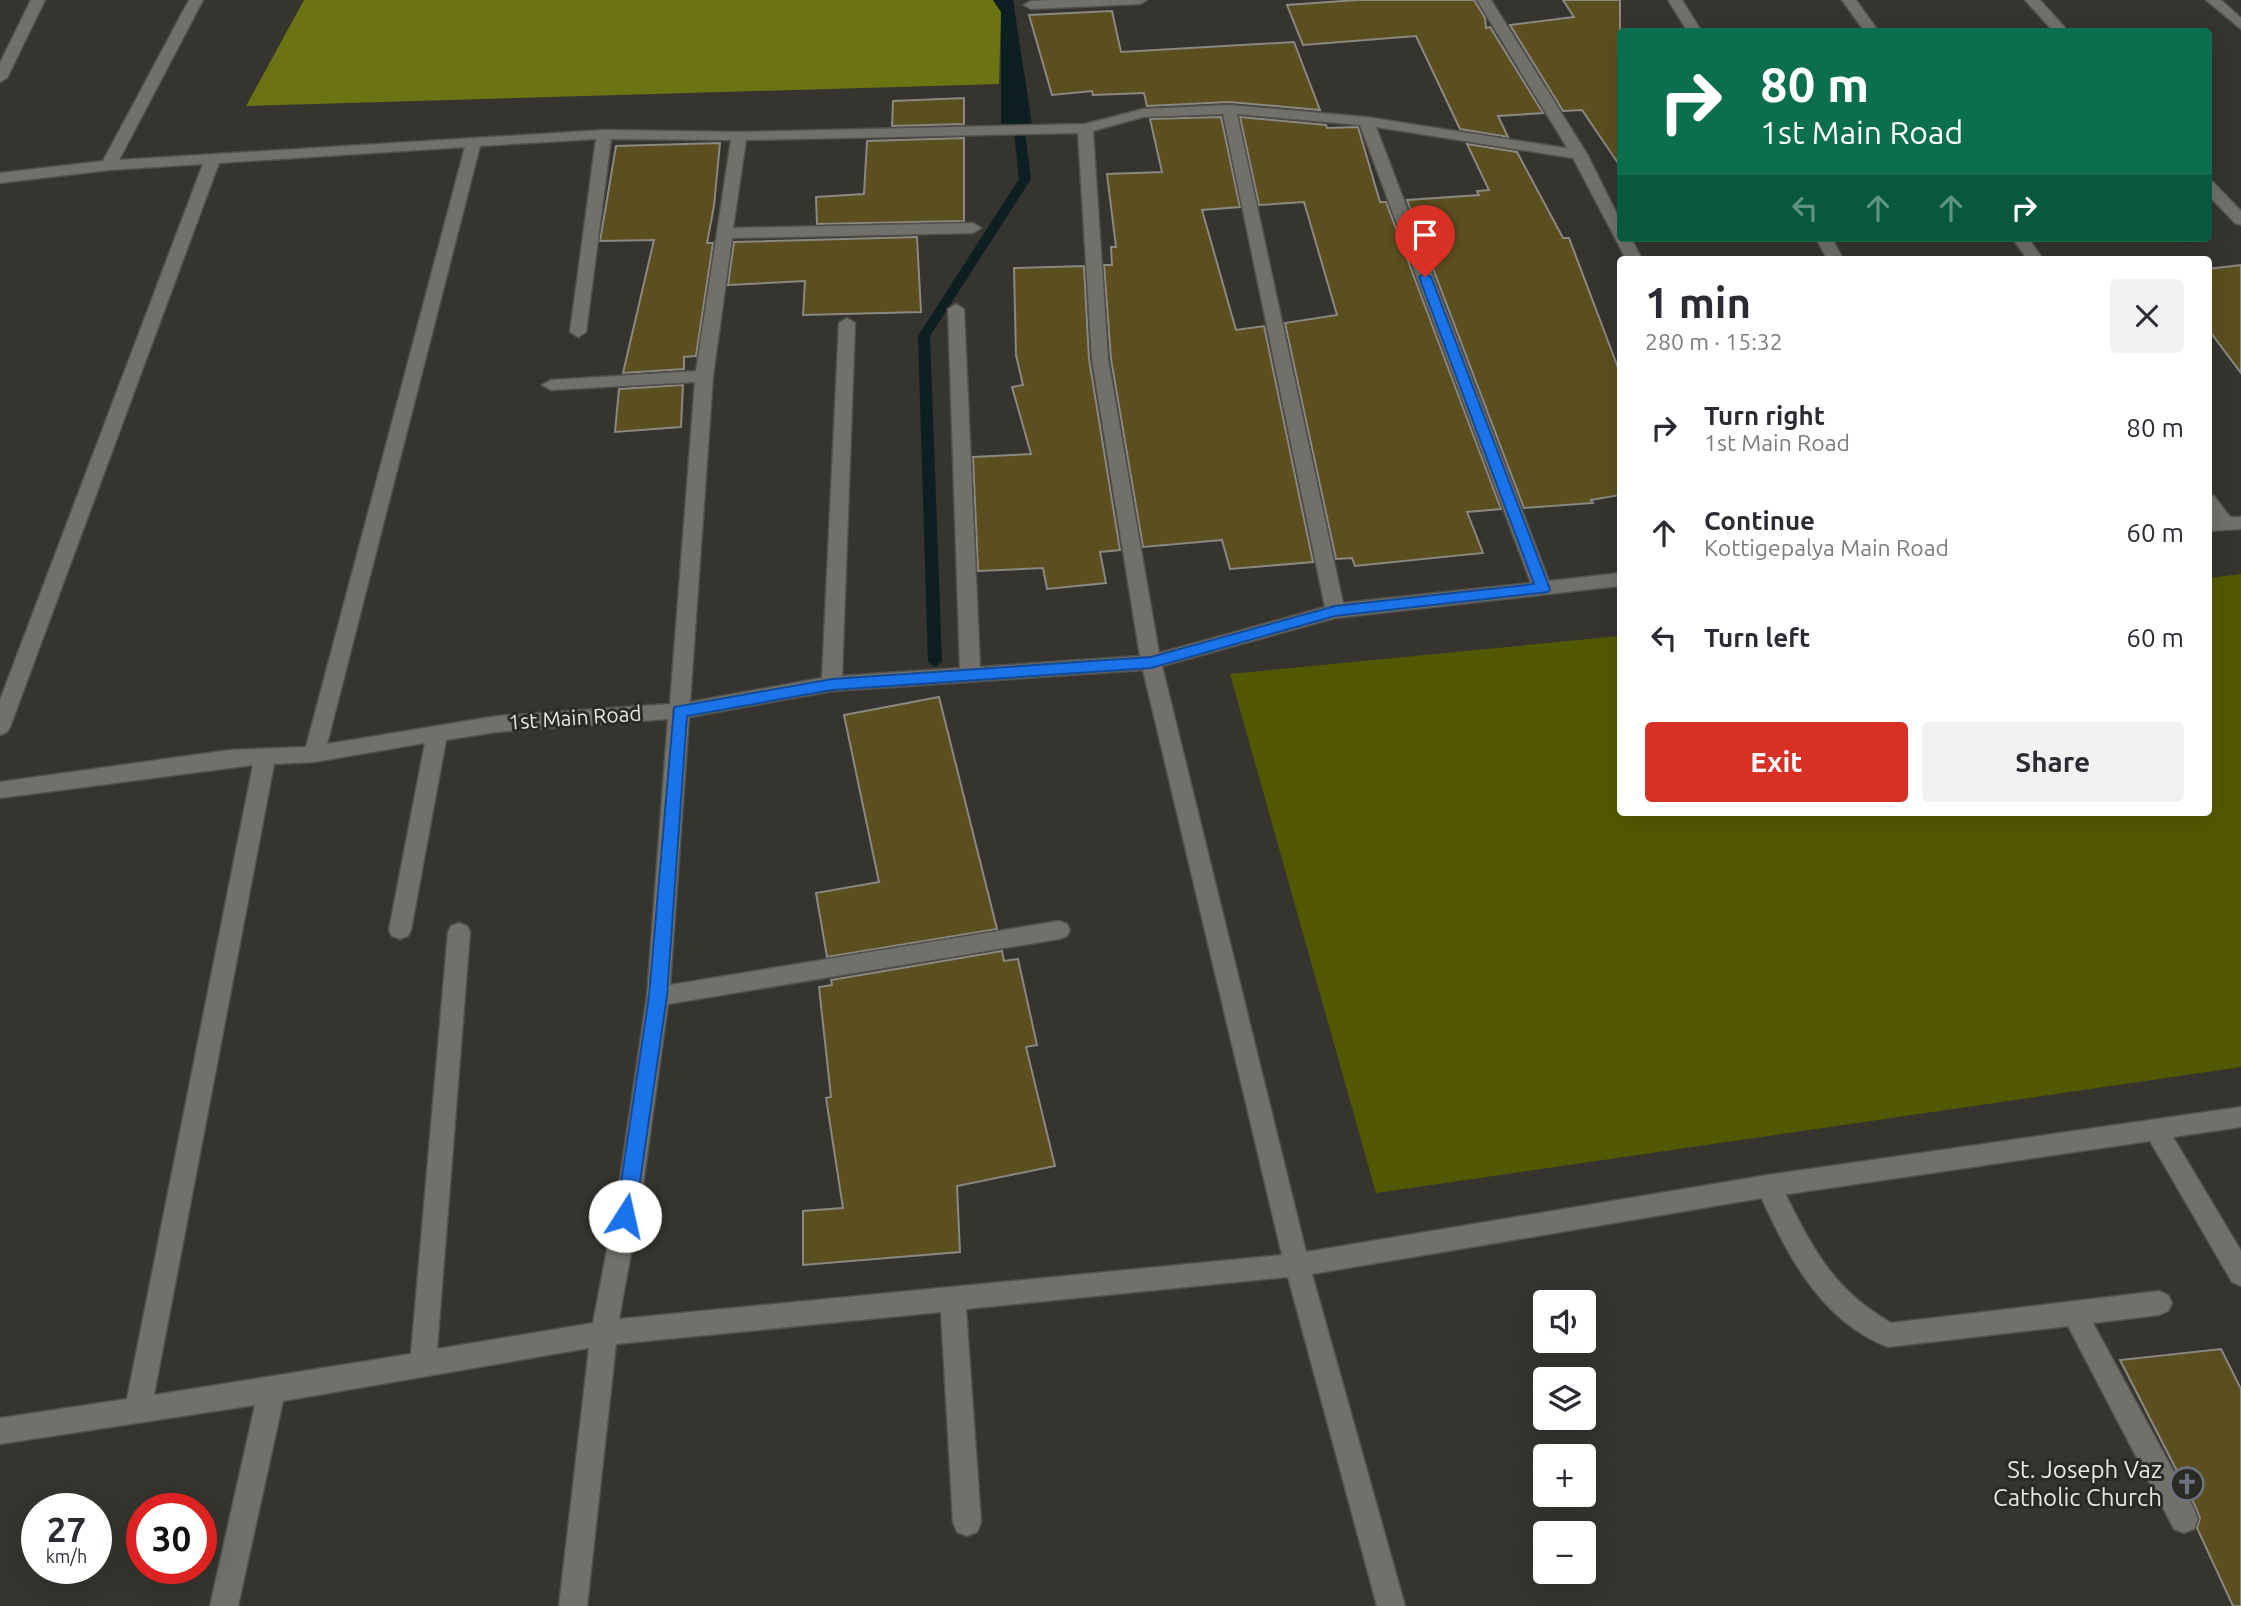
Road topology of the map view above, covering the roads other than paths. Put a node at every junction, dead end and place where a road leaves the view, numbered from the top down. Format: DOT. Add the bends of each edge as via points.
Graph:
graph roads {
  1 [pos="38,0"];
  2 [pos="196,0"];
  3 [pos="1140,0"];
  4 [pos="1484,0"];
  5 [pos="1675,0"];
  6 [pos="1849,0"];
  7 [pos="2032,0"];
  8 [pos="2214,0"];
  9 [pos="1031,5"];
  10 [pos="2241,24"];
  11 [pos="1692,28"];
  12 [pos="1869,28"];
  13 [pos="2058,28"];
  14 [pos="0,78"];
  15 [pos="1229,109"];
  16 [pos="1366,121"];
  17 [pos="1085,128"];
  18 [pos="604,134"];
  19 [pos="739,136"];
  20 [pos="474,141"];
  21 [pos="1579,154"];
  22 [pos="213,158"];
  23 [pos="109,165"];
  24 [pos="0,178"];
  25 [pos="2212,190"];
  26 [pos="2241,220"];
  27 [pos="1617,226"];
  28 [pos="973,228"];
  29 [pos="725,233"];
  30 [pos="956,309"];
  31 [pos="847,323"];
  32 [pos="578,332"];
  33 [pos="704,376"];
  34 [pos="551,384"];
  35 [pos="2212,506"];
  36 [pos="2225,524"];
  37 [pos="1617,580"];
  38 [pos="1543,589"];
  39 [pos="1335,611"];
  40 [pos="1151,662"];
  41 [pos="970,675"];
  42 [pos="832,684"];
  43 [pos="679,711"];
  44 [pos="0,727"];
  45 [pos="437,733"];
  46 [pos="314,754"];
  47 [pos="265,756"];
  48 [pos="0,790"];
  49 [pos="400,930"];
  50 [pos="1059,930"];
  51 [pos="460,932"];
  52 [pos="658,996"];
  53 [pos="2241,1117"];
  54 [pos="2156,1130"];
  55 [pos="1768,1186"];
  56 [pos="1297,1265"];
  57 [pos="2241,1274"];
  58 [pos="953,1299"];
  59 [pos="2160,1303"];
  60 [pos="2074,1312"];
  61 [pos="604,1333"];
  62 [pos="423,1362"];
  63 [pos="272,1390"];
  64 [pos="138,1411"];
  65 [pos="0,1431"];
  66 [pos="2184,1519"];
  67 [pos="967,1522"];
  68 [pos="223,1606"];
  69 [pos="573,1606"];
  70 [pos="1391,1606"];
  1 -- 14 [label="street"];
  2 -- 23 [label="street"];
  3 -- 9 [label="street"];
  4 -- 21 [label="street"];
  5 -- 11 [label="street"];
  6 -- 12 [label="street"];
  7 -- 13 [label="street"];
  8 -- 10 [label="street"];
  15 -- 16 [label="street"];
  15 -- 17 [label="street" via="1143,113"];
  15 -- 39 [label="street"];
  16 -- 21 [label="street"];
  16 -- 38 [label="street"];
  17 -- 19 [label="street"];
  17 -- 40 [label="street" via="1100,359"];
  18 -- 19 [label="street"];
  18 -- 20 [label="street"];
  18 -- 32 [label="street"];
  19 -- 29 [label="street"];
  20 -- 22 [label="street"];
  20 -- 46 [label="street"];
  21 -- 27 [label="street"];
  22 -- 23 [label="street"];
  22 -- 44 [label="street"];
  23 -- 24 [label="street"];
  25 -- 26 [label="street"];
  28 -- 29 [label="street"];
  29 -- 33 [label="street"];
  30 -- 41 [label="street"];
  31 -- 42 [label="street"];
  33 -- 34 [label="street"];
  33 -- 43 [label="street"];
  35 -- 36 [label="street"];
  37 -- 38 [label="street, 1st Main Road"];
  38 -- 39 [label="street, 1st Main Road"];
  39 -- 40 [label="street, 1st Main Road"];
  40 -- 41 [label="street, 1st Main Road"];
  40 -- 56 [label="street"];
  41 -- 42 [label="street, 1st Main Road"];
  42 -- 43 [label="street, 1st Main Road"];
  43 -- 45 [label="street, 1st Main Road" via="497,724"];
  43 -- 52 [label="street"];
  45 -- 46 [label="street, 1st Main Road"];
  45 -- 49 [label="street"];
  46 -- 47 [label="street, 1st Main Road"];
  47 -- 48 [label="street, 1st Main Road"];
  47 -- 64 [label="street"];
  50 -- 52 [label="street"];
  51 -- 62 [label="street"];
  52 -- 61 [label="street"];
  53 -- 54 [label="street"];
  54 -- 55 [label="street"];
  54 -- 57 [label="street"];
  55 -- 56 [label="street"];
  55 -- 60 [label="street" via="1812,1271 1854,1315 1888,1335"];
  56 -- 58 [label="street"];
  56 -- 70 [label="street"];
  58 -- 61 [label="street"];
  58 -- 67 [label="street"];
  59 -- 60 [label="street"];
  60 -- 66 [label="street"];
  61 -- 62 [label="street"];
  61 -- 69 [label="street"];
  62 -- 63 [label="street"];
  63 -- 64 [label="street"];
  63 -- 68 [label="street"];
  64 -- 65 [label="street"];
}
